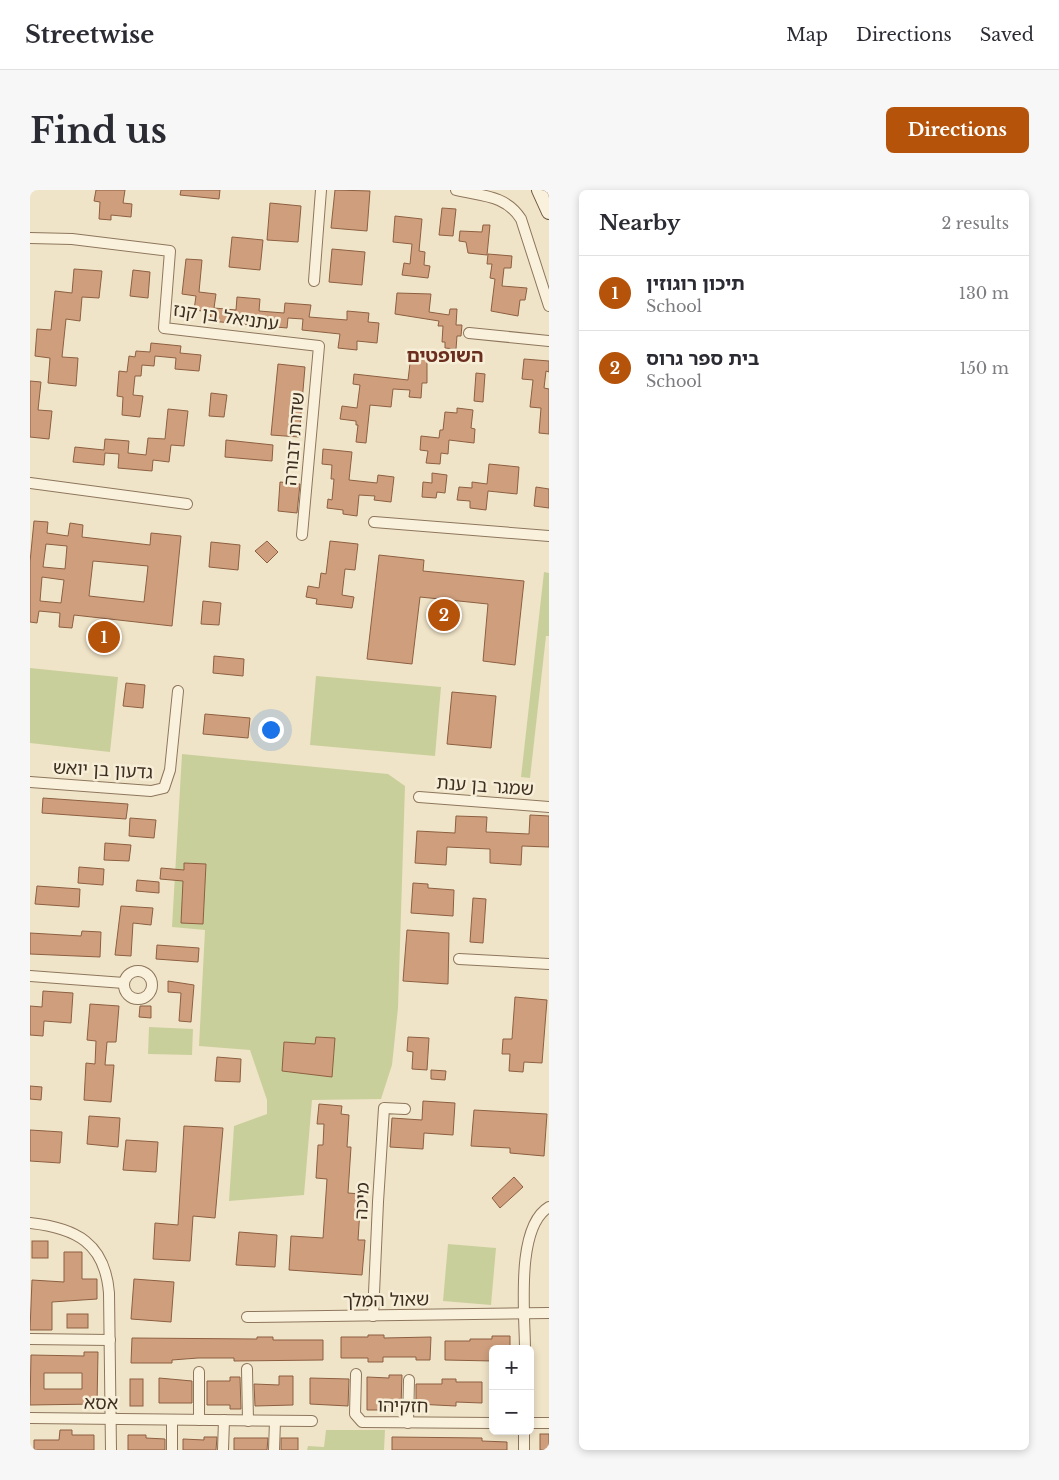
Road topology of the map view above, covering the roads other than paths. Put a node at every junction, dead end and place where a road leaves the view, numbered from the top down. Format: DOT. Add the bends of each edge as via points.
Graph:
graph roads {
  1 [pos="321,190"];
  2 [pos="456,190"];
  3 [pos="539,190"];
  4 [pos="549,212"];
  5 [pos="30,238"];
  6 [pos="314,281"];
  7 [pos="549,306"];
  8 [pos="470,333"];
  9 [pos="549,341"];
  10 [pos="319,346"];
  11 [pos="30,483"];
  12 [pos="187,504"];
  13 [pos="374,522"];
  14 [pos="302,535"];
  15 [pos="549,536"];
  16 [pos="178,691"];
  17 [pos="30,782"];
  18 [pos="419,797"];
  19 [pos="549,807"];
  20 [pos="459,959"];
  21 [pos="549,964"];
  22 [pos="30,976"];
  23 [pos="124,983"];
  24 [pos="405,1110"];
  25 [pos="549,1207"];
  26 [pos="30,1223"];
  27 [pos="549,1313"];
  28 [pos="525,1314"];
  29 [pos="373,1316"];
  30 [pos="247,1317"];
  31 [pos="30,1339"];
  32 [pos="110,1340"];
  33 [pos="525,1345"];
  34 [pos="247,1369"];
  35 [pos="199,1372"];
  36 [pos="356,1374"];
  37 [pos="409,1380"];
  38 [pos="30,1418"];
  39 [pos="111,1419"];
  40 [pos="172,1420"];
  41 [pos="198,1420"];
  42 [pos="224,1420"];
  43 [pos="248,1420"];
  44 [pos="275,1421"];
  45 [pos="312,1421"];
  46 [pos="408,1423"];
  47 [pos="489,1423"];
  48 [pos="534,1423"];
  49 [pos="549,1423"];
  50 [pos="524,1435"];
  51 [pos="110,1450"];
  52 [pos="172,1450"];
  53 [pos="223,1450"];
  54 [pos="274,1450"];
  55 [pos="524,1450"];
  1 -- 6 [label="street"];
  2 -- 7 [label="street" via="502,201 514,209 521,219"];
  3 -- 4 [label="street"];
  5 -- 10 [label="street, עתניאל בן קנז" via="72,239 170,251 164,328"];
  8 -- 9 [label="street"];
  10 -- 14 [label="street, שדרת דבורה"];
  11 -- 12 [label="street"];
  13 -- 15 [label="street"];
  16 -- 17 [label="street, גדעון בן יואש" via="170,770 164,788 151,790"];
  18 -- 19 [label="street, שמגר בן ענת"];
  20 -- 21 [label="street"];
  22 -- 23 [label="street"];
  24 -- 29 [label="street, מיכה" via="384,1108"];
  25 -- 28 [label="street" via="536,1221 529,1238 525,1262"];
  26 -- 32 [label="street" via="62,1228 96,1250 108,1280"];
  27 -- 28 [label="street, שאול המלך"];
  28 -- 29 [label="street, שאול המלך"];
  28 -- 33 [label="street"];
  29 -- 30 [label="street, שאול המלך"];
  31 -- 32 [label="street"];
  32 -- 39 [label="street"];
  34 -- 43 [label="street"];
  35 -- 41 [label="street"];
  36 -- 46 [label="street, חזקיהו" via="355,1414 362,1422"];
  37 -- 46 [label="street"];
  38 -- 39 [label="street, אסא"];
  39 -- 40 [label="street, אסא"];
  39 -- 51 [label="street"];
  40 -- 41 [label="street, אסא"];
  40 -- 52 [label="street"];
  41 -- 42 [label="street, אסא"];
  42 -- 43 [label="street, אסא"];
  42 -- 53 [label="street"];
  43 -- 44 [label="street, אסא"];
  44 -- 45 [label="street, אסא"];
  44 -- 54 [label="street"];
  46 -- 47 [label="street, חזקיהו"];
  48 -- 49 [label="street"];
  50 -- 55 [label="street"];
}
